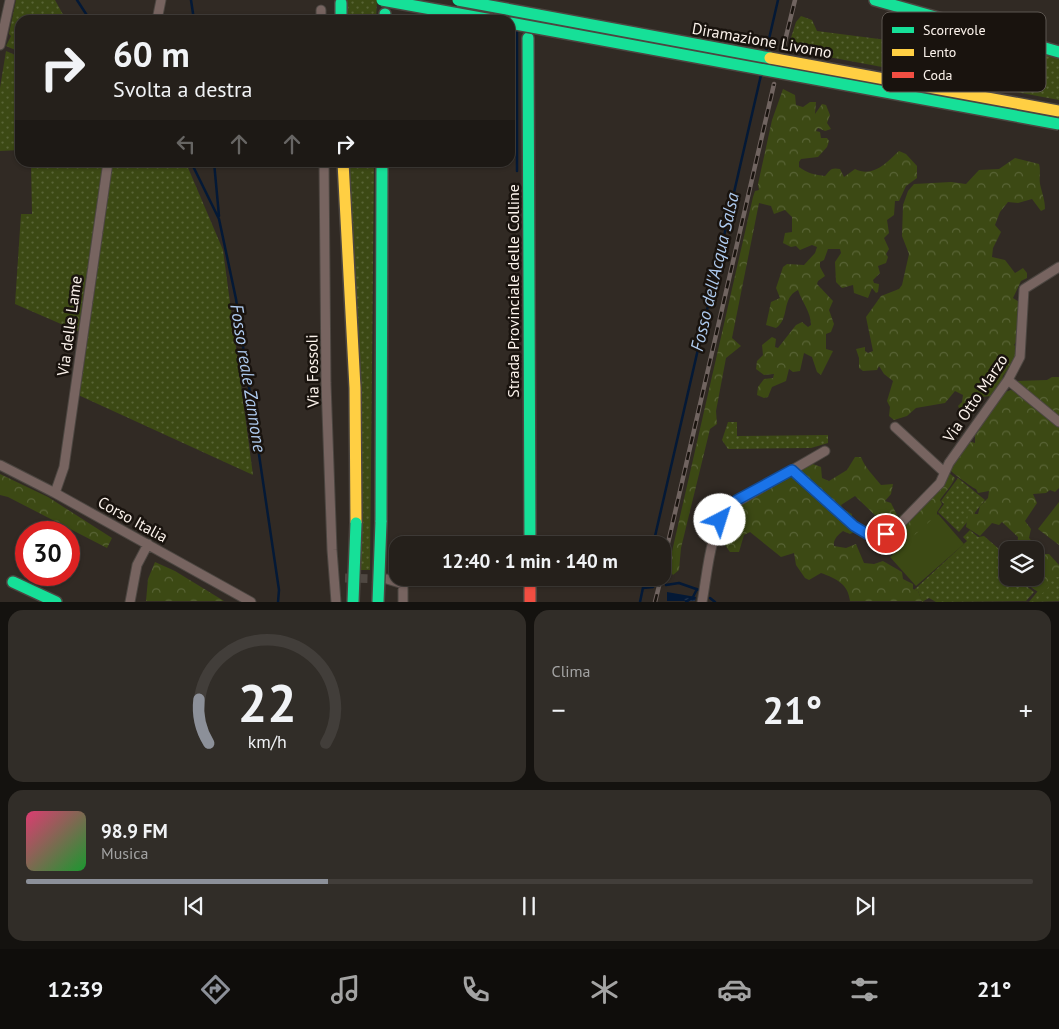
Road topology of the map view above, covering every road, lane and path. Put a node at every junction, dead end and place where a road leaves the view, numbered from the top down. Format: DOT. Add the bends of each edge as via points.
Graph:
graph roads {
  1 [pos="10,0"];
  2 [pos="161,0"];
  3 [pos="382,0"];
  4 [pos="458,0"];
  5 [pos="875,0"];
  6 [pos="903,0"];
  7 [pos="341,3"];
  8 [pos="321,10"];
  9 [pos="917,12"];
  10 [pos="946,12"];
  11 [pos="158,15"];
  12 [pos="321,15"];
  13 [pos="341,15"];
  14 [pos="464,15"];
  15 [pos="515,24"];
  16 [pos="528,38"];
  17 [pos="1046,40"];
  18 [pos="1059,44"];
  19 [pos="0,45"];
  20 [pos="1046,48"];
  21 [pos="1059,52"];
  22 [pos="882,78"];
  23 [pos="882,91"];
  24 [pos="885,92"];
  25 [pos="956,92"];
  26 [pos="1059,111"];
  27 [pos="1059,124"];
  28 [pos="107,167"];
  29 [pos="324,167"];
  30 [pos="343,167"];
  31 [pos="382,167"];
  32 [pos="1059,267"];
  33 [pos="1008,380"];
  34 [pos="1059,422"];
  35 [pos="895,427"];
  36 [pos="825,451"];
  37 [pos="0,465"];
  38 [pos="792,470"];
  39 [pos="944,472"];
  40 [pos="55,493"];
  41 [pos="530,536"];
  42 [pos="148,544"];
  43 [pos="335,578"];
  44 [pos="345,578"];
  45 [pos="387,579"];
  46 [pos="530,586"];
  47 [pos="41,602"];
  48 [pos="56,602"];
  49 [pos="130,602"];
  50 [pos="251,602"];
  51 [pos="336,602"];
  52 [pos="353,602"];
  53 [pos="378,602"];
  54 [pos="403,602"];
  55 [pos="530,602"];
  56 [pos="702,602"];
  1 -- 19 [label="street"];
  2 -- 11 [label="street"];
  3 -- 14 [label="main road, bridge"];
  4 -- 22 [label="main road, Diramazione Livorno, bridge"];
  5 -- 9 [label="main road"];
  6 -- 10 [label="main road"];
  7 -- 13 [label="main road"];
  8 -- 12 [label="street"];
  15 -- 23 [label="main road, Diramazione Livorno, bridge"];
  16 -- 41 [label="main road, Strada Provinciale delle Colline"];
  17 -- 18 [label="main road"];
  20 -- 21 [label="main road"];
  24 -- 27 [label="main road, Diramazione Livorno, bridge"];
  25 -- 26 [label="main road, Diramazione Livorno, bridge"];
  28 -- 40 [label="street, Via delle Lame" via="64,467"];
  29 -- 43 [label="street, Via Fossoli" via="326,382"];
  30 -- 52 [label="main road, bridge" via="358,473"];
  31 -- 53 [label="main road, bridge"];
  32 -- 33 [label="street, Via Otto Marzo" via="1024,289 1020,358"];
  33 -- 34 [label="street"];
  33 -- 39 [label="street, Via Otto Marzo"];
  35 -- 39 [label="street, Via Otto Marzo"];
  36 -- 38 [label="street"];
  37 -- 40 [label="street, Corso Italia"];
  38 -- 39 [label="street, Via Otto Marzo" via="854,526 869,535 886,534 924,501 940,483"];
  38 -- 56 [label="street" via="737,500 723,514 714,535"];
  40 -- 42 [label="street, Corso Italia"];
  42 -- 49 [label="street" via="137,565"];
  42 -- 50 [label="street, Corso Italia"];
  43 -- 44 [label="street"];
  43 -- 51 [label="street"];
  45 -- 54 [label="street" via="403,584"];
  46 -- 55 [label="main road"];
  47 -- 48 [label="main road" via="13,582"];
}
